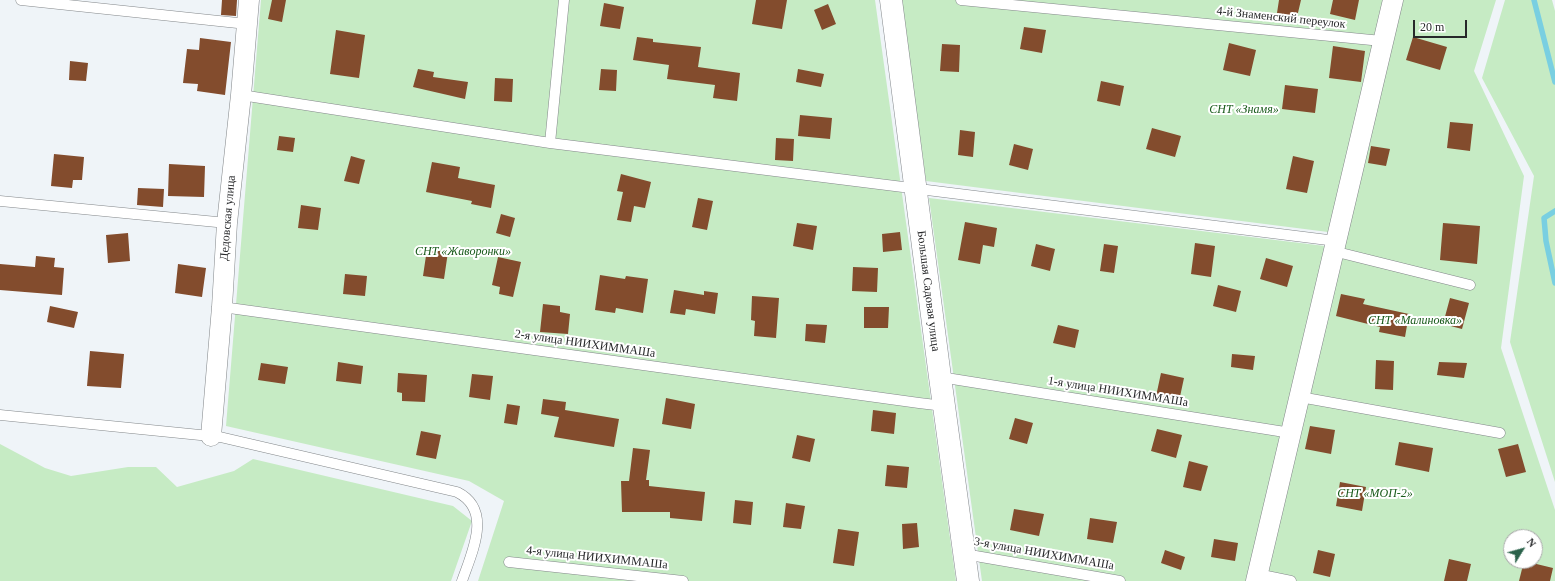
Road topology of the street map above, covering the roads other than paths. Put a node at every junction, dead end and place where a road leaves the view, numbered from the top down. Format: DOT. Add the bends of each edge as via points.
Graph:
graph roads {
  1 [pos="21,0"];
  2 [pos="249,0"];
  3 [pos="564,0"];
  4 [pos="891,0"];
  5 [pos="962,0"];
  6 [pos="1393,0"];
  7 [pos="247,24"];
  8 [pos="1382,41"];
  9 [pos="241,95"];
  10 [pos="550,143"];
  11 [pos="915,189"];
  12 [pos="0,201"];
  13 [pos="227,223"];
  14 [pos="1334,246"];
  15 [pos="1470,285"];
  16 [pos="222,307"];
  17 [pos="940,377"];
  18 [pos="1300,397"];
  19 [pos="944,406"];
  20 [pos="0,415"];
  21 [pos="1500,432"];
  22 [pos="1291,433"];
  23 [pos="211,436"];
  24 [pos="964,554"];
  25 [pos="510,562"];
  26 [pos="1257,577"];
  27 [pos="462,581"];
  28 [pos="682,581"];
  29 [pos="968,581"];
  30 [pos="1120,581"];
  31 [pos="1291,581"];
  1 -- 7 [label="lane"];
  2 -- 7 [label="street, Дедовская улица"];
  3 -- 10 [label="lane"];
  4 -- 11 [label="street, Большая Садовая улица"];
  5 -- 8 [label="lane, 4-й Знаменский переулок"];
  6 -- 8 [label="street"];
  7 -- 9 [label="street, Дедовская улица"];
  8 -- 14 [label="street"];
  9 -- 10 [label="lane"];
  9 -- 13 [label="street, Дедовская улица"];
  10 -- 11 [label="lane"];
  11 -- 14 [label="lane"];
  11 -- 17 [label="street, Большая Садовая улица"];
  12 -- 13 [label="lane"];
  13 -- 16 [label="street, Дедовская улица"];
  14 -- 15 [label="lane"];
  14 -- 18 [label="street"];
  16 -- 19 [label="lane, 2-я улица НИИХИММАШа"];
  16 -- 23 [label="street, Дедовская улица"];
  17 -- 19 [label="street, Большая Садовая улица"];
  17 -- 22 [label="lane, 1-я улица НИИХИММАШа"];
  18 -- 21 [label="lane"];
  18 -- 22 [label="street"];
  19 -- 24 [label="street, Большая Садовая улица"];
  20 -- 23 [label="lane"];
  22 -- 26 [label="street"];
  23 -- 27 [label="lane" via="466,496 476,512 476,540"];
  24 -- 29 [label="street, Большая Садовая улица"];
  24 -- 30 [label="lane, 3-я улица НИИХИММАШа"];
  25 -- 28 [label="lane, 4-я улица НИИХИММАШа"];
  26 -- 31 [label="lane"];
}
